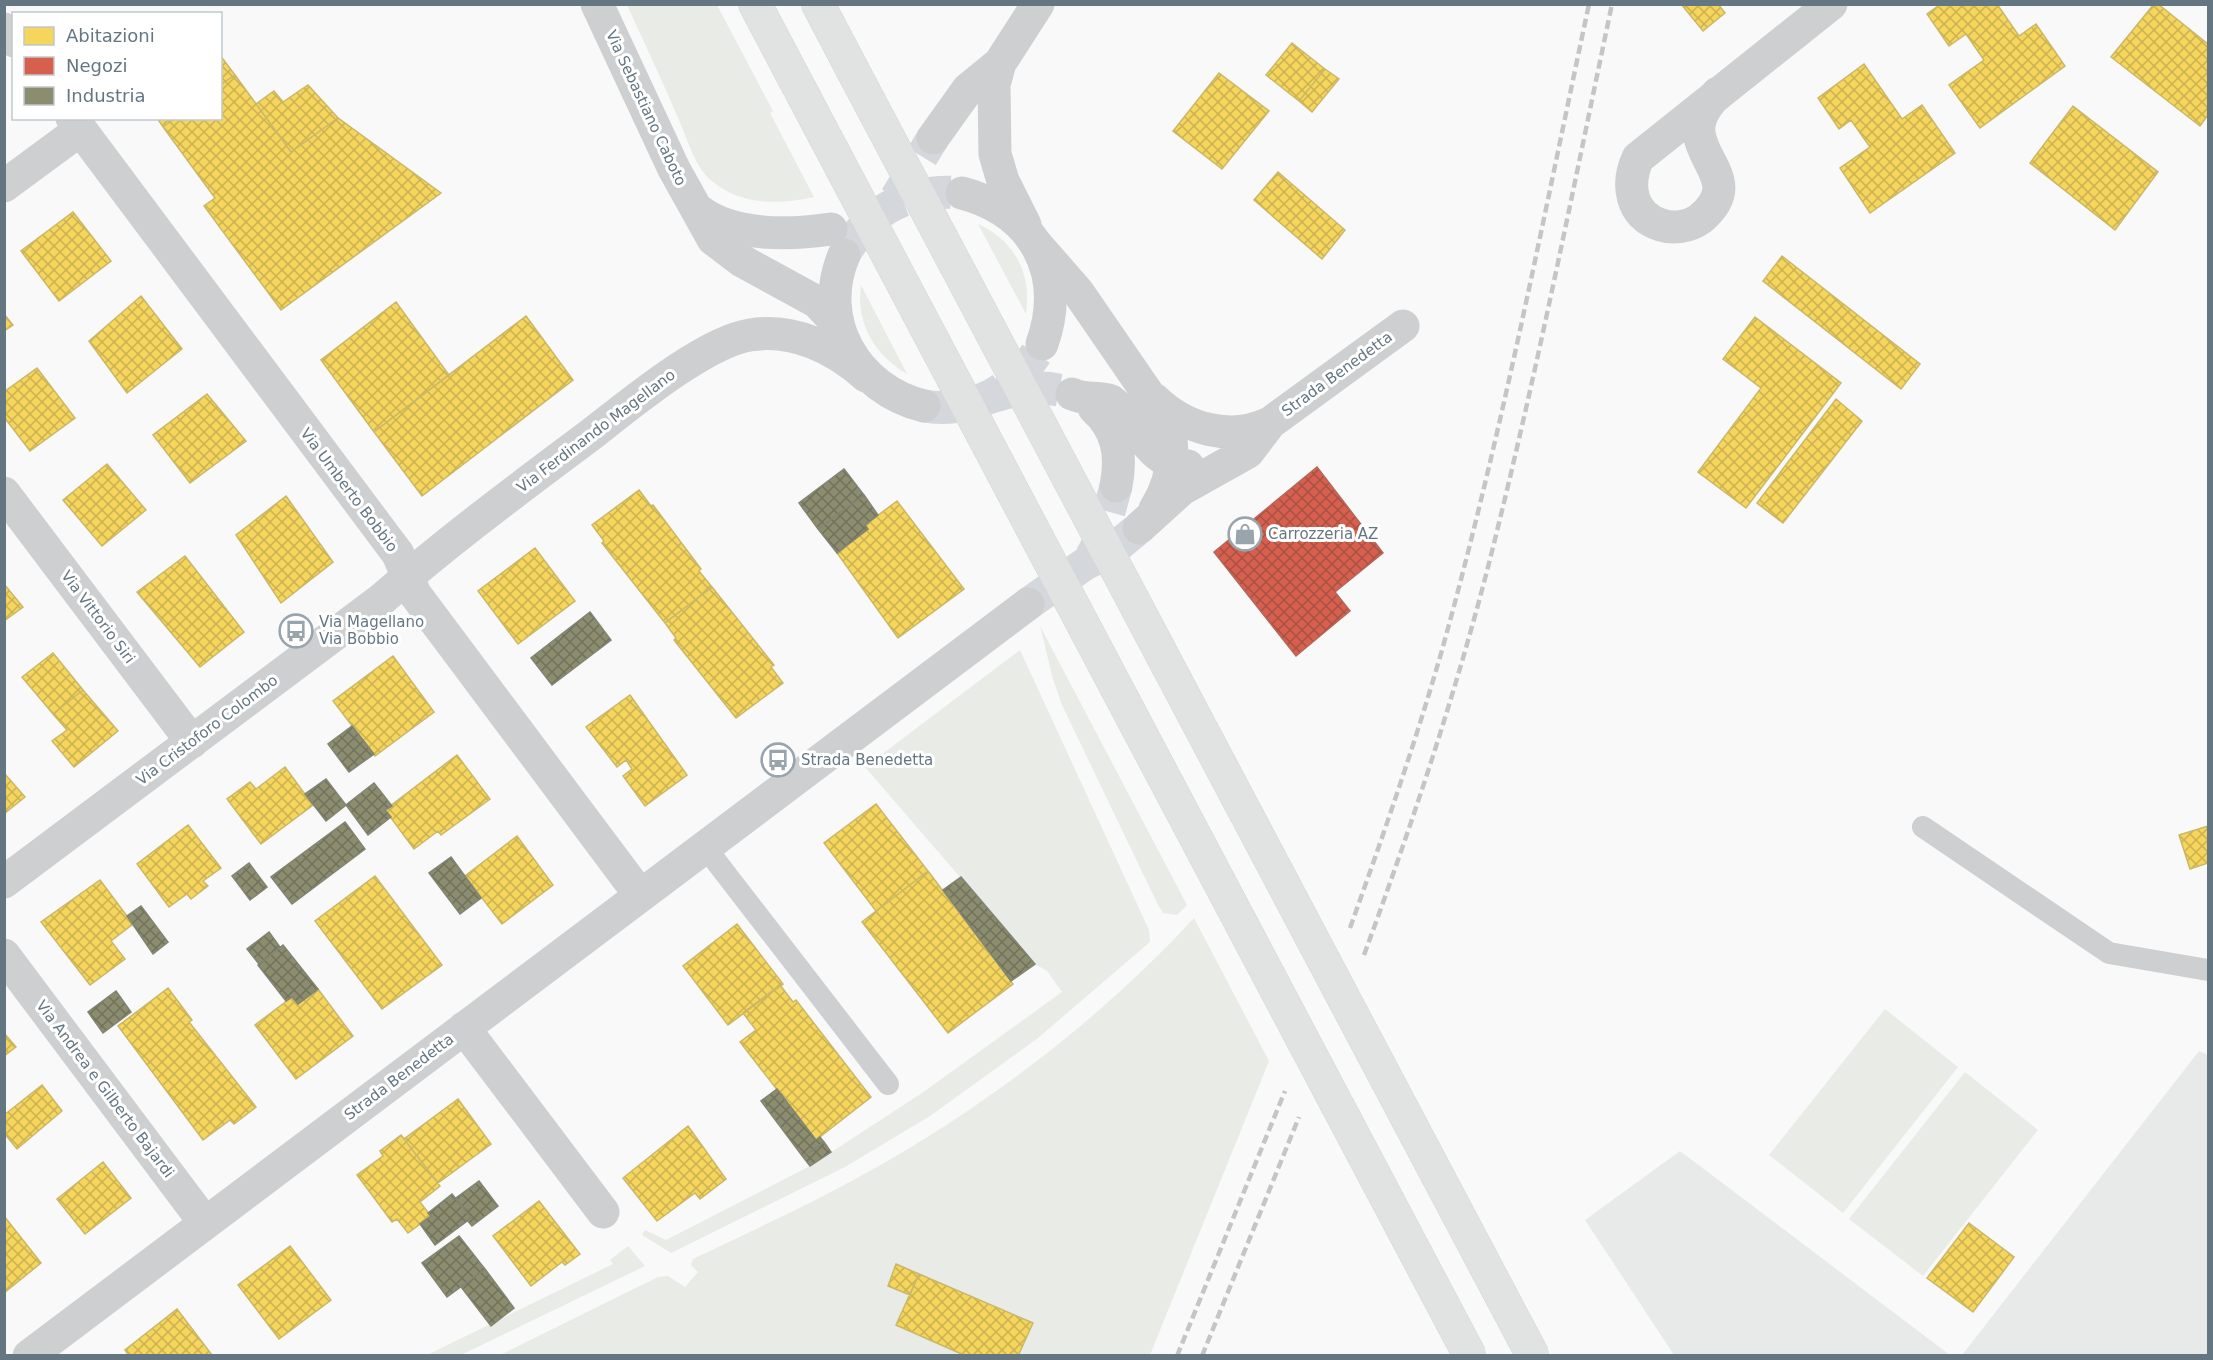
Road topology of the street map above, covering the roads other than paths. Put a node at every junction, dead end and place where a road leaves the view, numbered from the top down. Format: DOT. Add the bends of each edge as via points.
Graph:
graph roads {
  1 [pos="597,4"];
  2 [pos="755,4"];
  3 [pos="818,4"];
  4 [pos="1038,4"];
  5 [pos="1831,4"];
  6 [pos="1000,63"];
  7 [pos="1718,93"];
  8 [pos="76,124"];
  9 [pos="933,138"];
  10 [pos="4,186"];
  11 [pos="962,193"];
  12 [pos="698,210"];
  13 [pos="1036,244"];
  14 [pos="1403,326"];
  15 [pos="842,336"];
  16 [pos="1042,344"];
  17 [pos="866,376"];
  18 [pos="1149,392"];
  19 [pos="924,406"];
  20 [pos="1270,423"];
  21 [pos="1235,461"];
  22 [pos="1172,463"];
  23 [pos="1116,486"];
  24 [pos="4,493"];
  25 [pos="407,576"];
  26 [pos="1028,603"];
  27 [pos="192,742"];
  28 [pos="1923,827"];
  29 [pos="705,847"];
  30 [pos="4,882"];
  31 [pos="640,895"];
  32 [pos="4,955"];
  33 [pos="2208,970"];
  34 [pos="464,1028"];
  35 [pos="888,1084"];
  36 [pos="603,1212"];
  37 [pos="205,1223"];
  38 [pos="29,1356"];
  39 [pos="1470,1356"];
  40 [pos="1533,1356"];
  1 -- 12 [label="street, Via Sebastiano Caboto" via="674,170"];
  2 -- 39 [label="highway, bridge"];
  3 -- 40 [label="highway, bridge"];
  4 -- 6 [label="street"];
  5 -- 7 [label="street"];
  6 -- 9 [label="street" via="968,88"];
  6 -- 13 [label="street" via="994,85 995,154 1004,181"];
  8 -- 10 [label="street"];
  8 -- 25 [label="street, Via Umberto Bobbio" via="398,554"];
  11 -- 13 [label="street" via="997,206 1025,229"];
  12 -- 15 [label="street, Via Sebastiano Caboto" via="719,246 817,302"];
  12 -- 15 [label="street, Via Ferdinando Magellano" via="721,222 768,233 838,242 834,294"];
  13 -- 16 [label="street" via="1049,276 1051,293"];
  13 -- 18 [label="street, Strada Benedetta" via="1078,292"];
  14 -- 20 [label="street, Strada Benedetta"];
  15 -- 17 [label="street, Via Ferdinando Magellano" via="845,347"];
  17 -- 19 [label="street, Via Ferdinando Magellano" via="895,396"];
  17 -- 25 [label="street, Via Ferdinando Magellano" via="823,347 781,334 738,338 665,378"];
  18 -- 20 [label="street, Strada Benedetta" via="1173,415 1201,428 1234,432"];
  18 -- 22 [label="street, Strada Benedetta" via="1169,430"];
  20 -- 21 [label="street, Strada Benedetta" via="1248,452"];
  21 -- 22 [label="street" via="1202,467"];
  21 -- 22 [label="street, Strada Benedetta" via="1182,489 1143,524 1164,493"];
  22 -- 23 [label="street" via="1150,449 1111,401 1089,400 1070,393 1102,416 1114,434 1119,454"];
  24 -- 27 [label="street, Via Vittorio Siri"];
  25 -- 27 [label="street, Via Cristoforo Colombo"];
  25 -- 31 [label="street, Via Umberto Bobbio" via="415,594"];
  26 -- 29 [label="street, Strada Benedetta"];
  27 -- 30 [label="street, Via Cristoforo Colombo"];
  28 -- 33 [label="lane" via="2109,953"];
  29 -- 31 [label="street, Strada Benedetta"];
  29 -- 35 [label="lane"];
  31 -- 34 [label="street, Strada Benedetta"];
  32 -- 37 [label="street, Via Andrea e Gilberto Bajardi"];
  34 -- 36 [label="street"];
  34 -- 37 [label="street, Strada Benedetta"];
  37 -- 38 [label="street, Strada Benedetta"];
}
